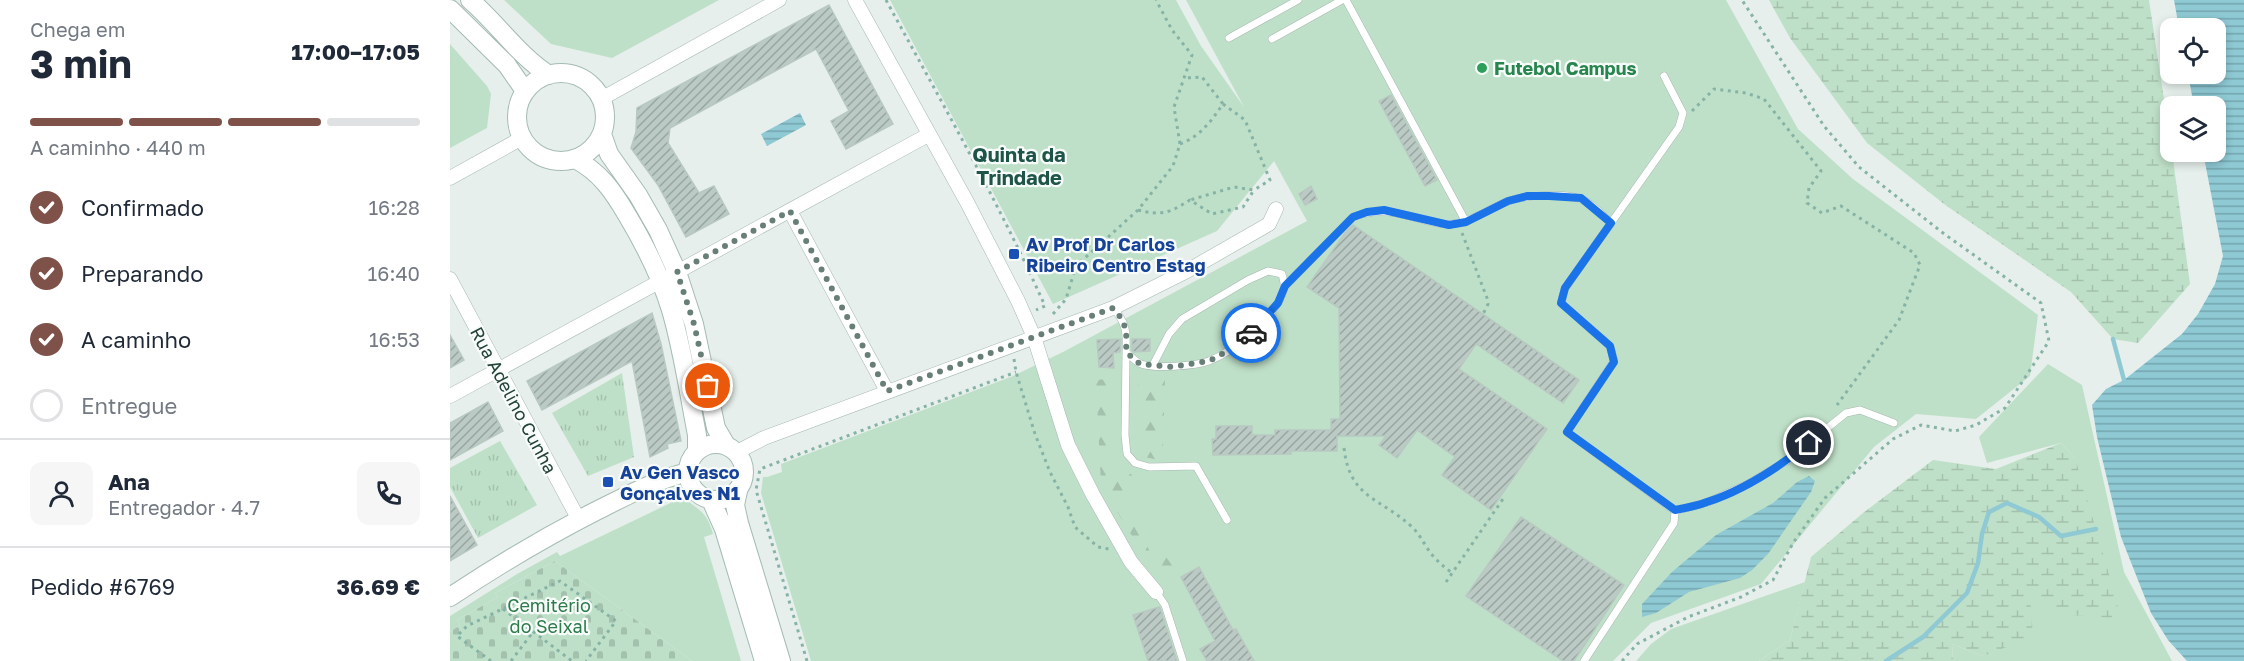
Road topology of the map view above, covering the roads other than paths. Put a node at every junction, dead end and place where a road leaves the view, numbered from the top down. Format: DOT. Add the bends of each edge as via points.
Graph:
graph roads {
  1 [pos="470,0"];
  2 [pos="779,0"];
  3 [pos="855,0"];
  4 [pos="1298,0"];
  5 [pos="1344,0"];
  6 [pos="450,9"];
  7 [pos="1229,38"];
  8 [pos="1272,39"];
  9 [pos="549,75"];
  10 [pos="1664,76"];
  11 [pos="525,92"];
  12 [pos="601,99"];
  13 [pos="602,134"];
  14 [pos="928,135"];
  15 [pos="522,138"];
  16 [pos="575,159"];
  17 [pos="450,178"];
  18 [pos="1276,209"];
  19 [pos="790,211"];
  20 [pos="1462,222"];
  21 [pos="1611,223"];
  22 [pos="677,272"];
  23 [pos="450,279"];
  24 [pos="660,281"];
  25 [pos="1285,286"];
  26 [pos="1113,308"];
  27 [pos="1034,337"];
  28 [pos="1126,352"];
  29 [pos="1153,365"];
  30 [pos="497,370"];
  31 [pos="887,391"];
  32 [pos="450,396"];
  33 [pos="1894,423"];
  34 [pos="731,449"];
  35 [pos="697,451"];
  36 [pos="688,472"];
  37 [pos="738,491"];
  38 [pos="711,500"];
  39 [pos="1675,510"];
  40 [pos="579,520"];
  41 [pos="1227,520"];
  42 [pos="1156,592"];
  43 [pos="450,597"];
  44 [pos="764,661"];
  45 [pos="781,661"];
  46 [pos="1183,661"];
  47 [pos="1584,661"];
  1 -- 9 [label="main road" via="522,55"];
  2 -- 12 [label="street"];
  3 -- 14 [label="street"];
  4 -- 7 [label="lane"];
  5 -- 8 [label="lane"];
  5 -- 20 [label="lane"];
  6 -- 11 [label="main road" via="507,65"];
  9 -- 11 [label="main road"];
  9 -- 12 [label="main road" via="562,73 585,80"];
  10 -- 21 [label="lane" via="1683,113 1679,127"];
  11 -- 15 [label="main road" via="517,115"];
  12 -- 13 [label="main road" via="605,117"];
  13 -- 16 [label="main road" via="595,145"];
  13 -- 22 [label="main road" via="609,154 638,195"];
  14 -- 19 [label="street"];
  14 -- 27 [label="street"];
  15 -- 16 [label="main road" via="535,152 551,160"];
  15 -- 17 [label="street"];
  16 -- 24 [label="main road" via="597,173 620,202"];
  18 -- 26 [label="street" via="1269,224"];
  19 -- 22 [label="street"];
  19 -- 31 [label="street"];
  20 -- 21 [label="lane" via="1508,201 1538,196 1581,198"];
  20 -- 25 [label="lane" via="1449,225 1384,210 1353,217"];
  21 -- 39 [label="lane" via="1565,288 1561,303 1610,346 1614,362 1567,432"];
  22 -- 24 [label="street"];
  22 -- 34 [label="main road" via="694,324 716,428"];
  23 -- 30 [label="street, Rua Adelino Cunha"];
  24 -- 30 [label="street"];
  24 -- 35 [label="main road" via="678,341 698,435"];
  25 -- 29 [label="lane" via="1278,303 1235,347 1209,361 1172,367"];
  25 -- 29 [label="lane" via="1282,274 1268,271 1182,319"];
  26 -- 27 [label="street"];
  26 -- 28 [label="lane" via="1123,319"];
  27 -- 31 [label="street"];
  27 -- 42 [label="street" via="1068,445 1131,562"];
  28 -- 29 [label="lane" via="1140,364"];
  28 -- 41 [label="lane" via="1127,454 1135,463 1149,467 1196,466"];
  30 -- 32 [label="street"];
  30 -- 40 [label="street, Rua Adelino Cunha"];
  31 -- 34 [label="street"];
  33 -- 39 [label="lane" via="1860,410 1846,413 1788,459 1748,484 1708,502"];
  34 -- 35 [label="main road" via="710,444"];
  34 -- 37 [label="main road" via="745,470"];
  35 -- 36 [label="main road"];
  36 -- 38 [label="main road" via="694,490"];
  36 -- 40 [label="main road" via="657,482"];
  37 -- 38 [label="main road" via="726,499"];
  37 -- 45 [label="main road" via="735,505"];
  38 -- 44 [label="main road"];
  39 -- 47 [label="lane" via="1674,523"];
  40 -- 43 [label="main road"];
  42 -- 46 [label="lane" via="1165,605"];
}
